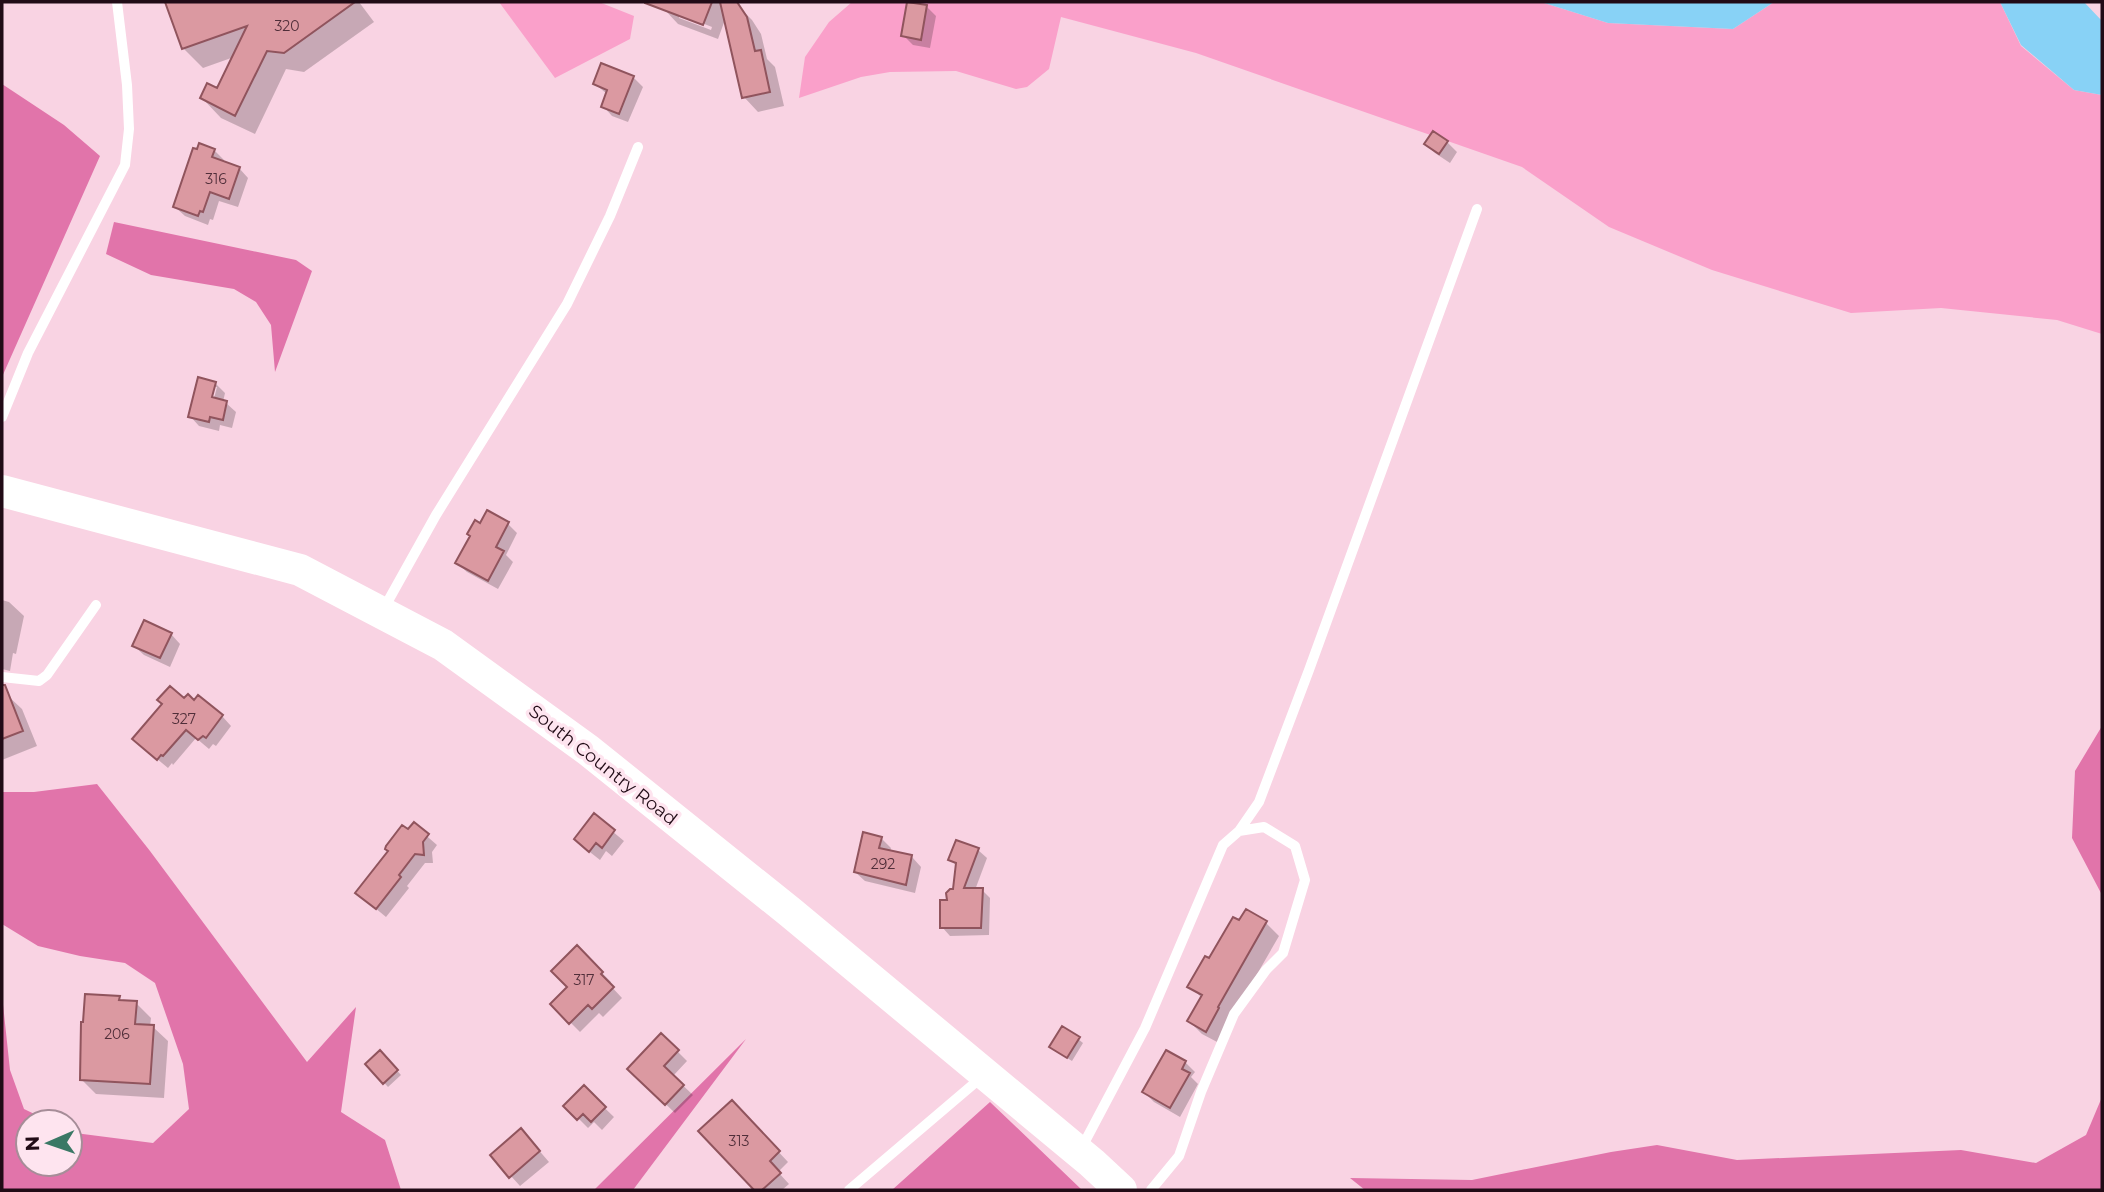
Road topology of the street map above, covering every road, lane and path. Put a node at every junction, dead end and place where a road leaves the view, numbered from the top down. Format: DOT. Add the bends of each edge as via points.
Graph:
graph roads {
  1 [pos="117,2"];
  2 [pos="638,147"];
  3 [pos="1477,209"];
  4 [pos="2,417"];
  5 [pos="2,491"];
  6 [pos="96,604"];
  7 [pos="382,612"];
  8 [pos="2,677"];
  9 [pos="1239,831"];
  10 [pos="985,1074"];
  11 [pos="1079,1152"];
  12 [pos="849,1190"];
  13 [pos="1121,1190"];
  14 [pos="1151,1190"];
  1 -- 4 [label="lane" via="127,85 125,165 28,353"];
  2 -- 7 [label="lane" via="567,304 436,514"];
  3 -- 9 [label="lane" via="1296,706 1259,802"];
  5 -- 7 [label="main road, South Country Road" via="300,570"];
  6 -- 8 [label="lane" via="47,675 38,681"];
  7 -- 10 [label="main road, South Country Road" via="443,645 588,750"];
  9 -- 11 [label="lane" via="1223,845 1145,1028"];
  9 -- 14 [label="lane" via="1264,827 1295,846 1305,880 1283,954 1234,1014 1179,1156"];
  10 -- 11 [label="main road, South Country Road"];
  10 -- 12 [label="lane"];
  11 -- 13 [label="main road, South Country Road"];
}
